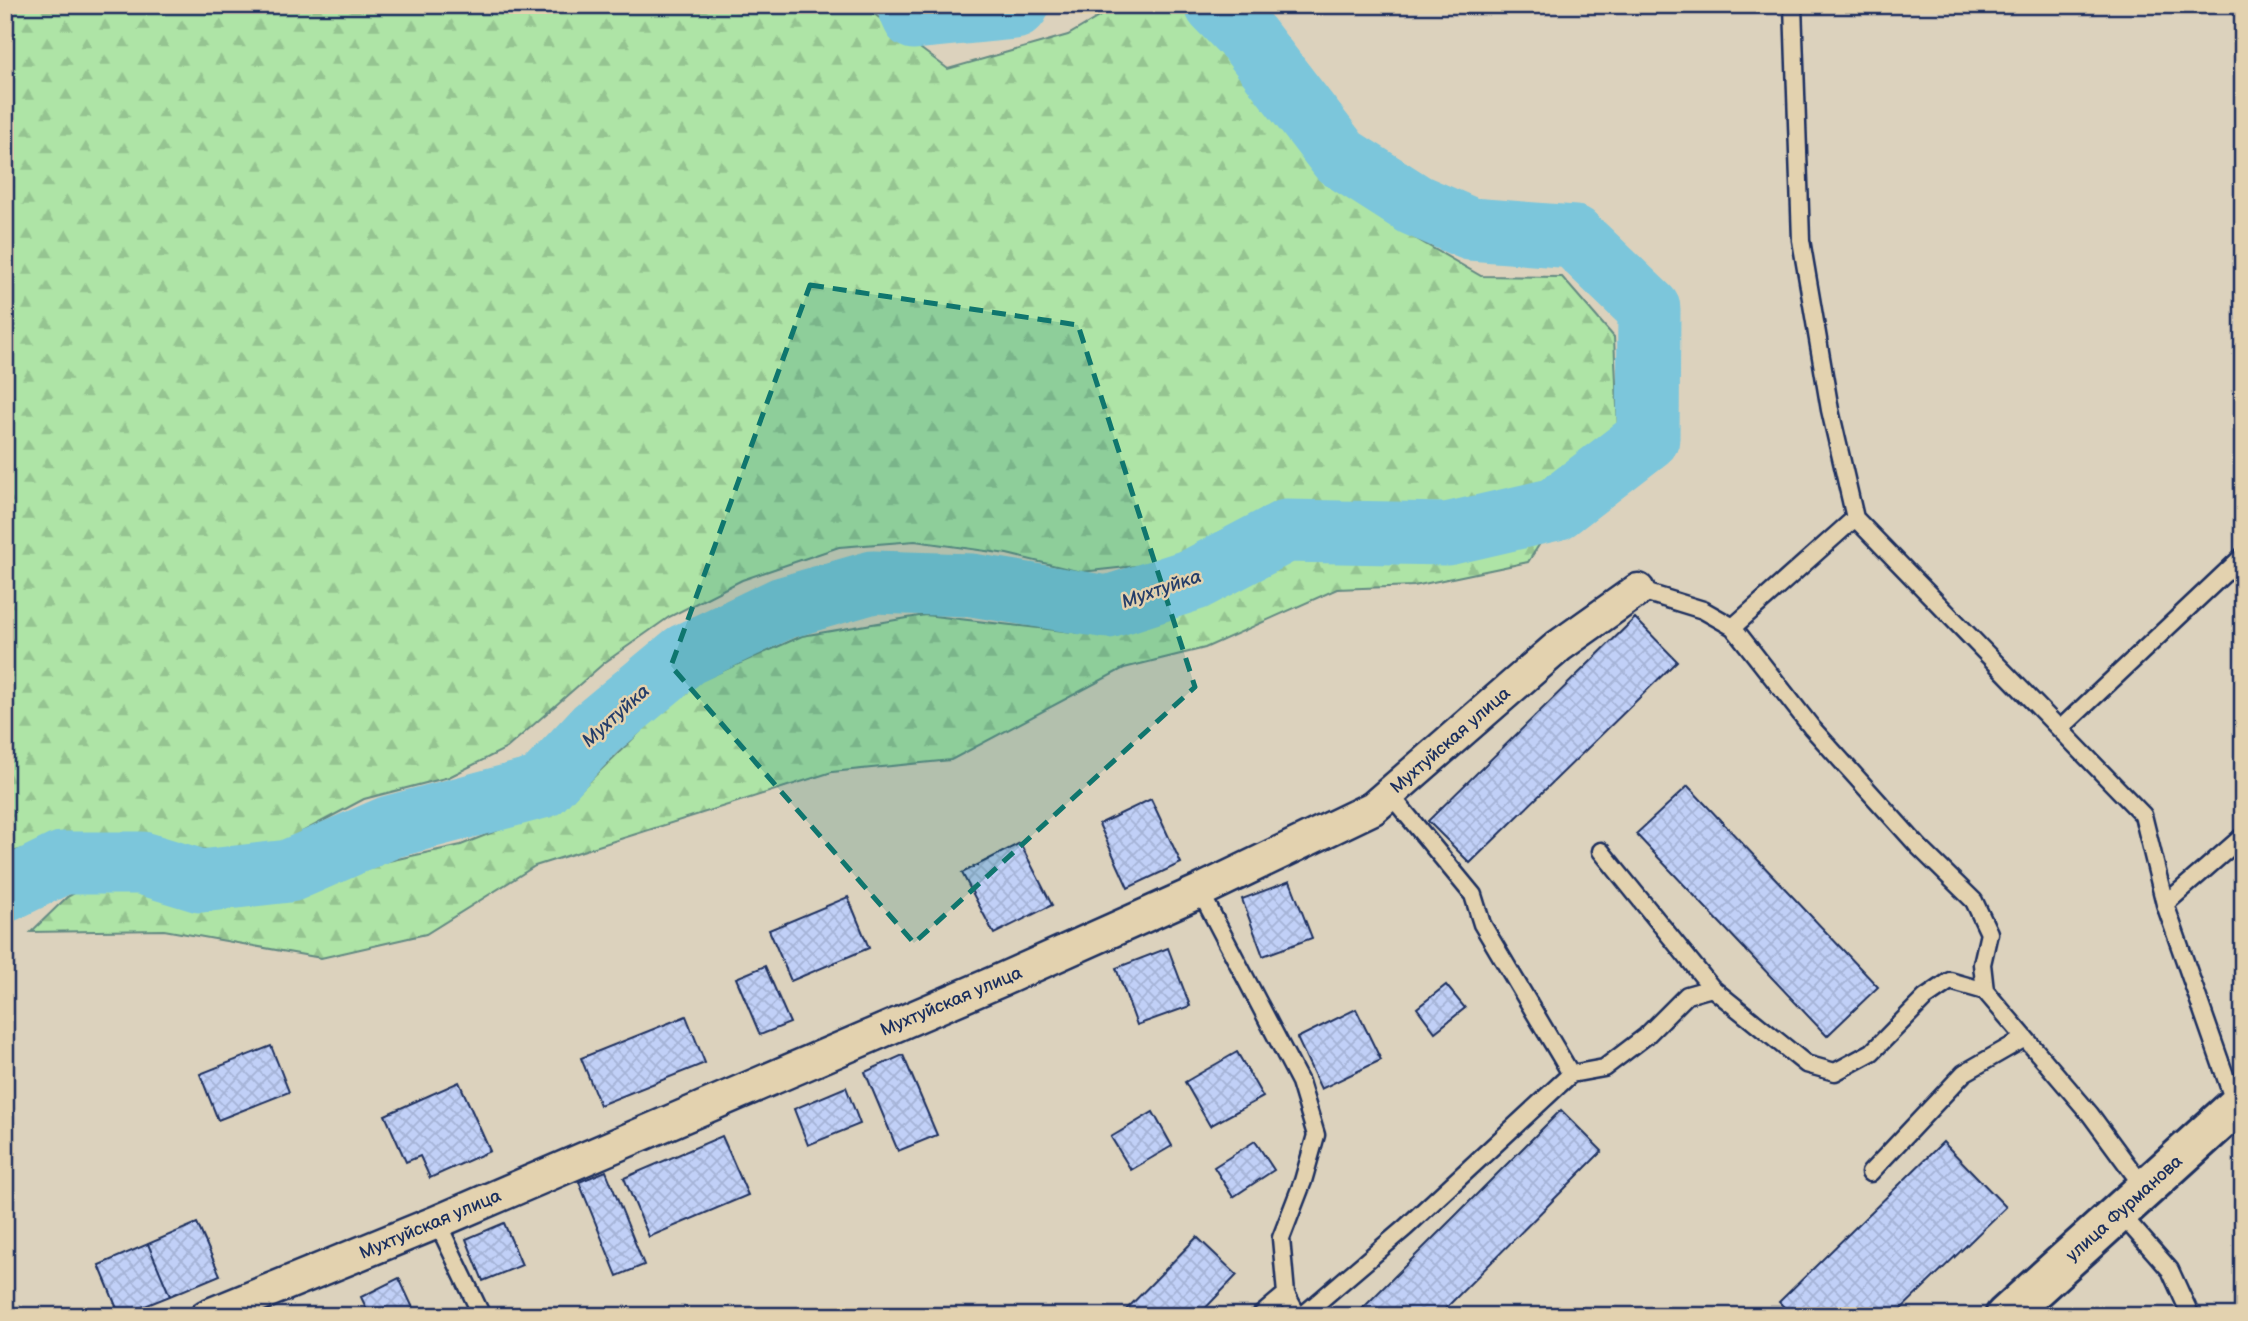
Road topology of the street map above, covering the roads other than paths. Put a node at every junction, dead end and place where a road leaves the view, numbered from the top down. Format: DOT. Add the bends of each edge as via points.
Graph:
graph roads {
  1 [pos="1793,5"];
  2 [pos="1855,518"];
  3 [pos="2243,556"];
  4 [pos="1638,590"];
  5 [pos="1733,627"];
  6 [pos="2060,729"];
  7 [pos="1389,793"];
  8 [pos="2243,836"];
  9 [pos="1601,852"];
  10 [pos="1200,891"];
  11 [pos="2165,904"];
  12 [pos="1712,988"];
  13 [pos="1985,991"];
  14 [pos="2025,1038"];
  15 [pos="1572,1074"];
  16 [pos="2239,1103"];
  17 [pos="1870,1173"];
  18 [pos="2133,1202"];
  19 [pos="437,1222"];
  20 [pos="1286,1294"];
  21 [pos="207,1316"];
  22 [pos="482,1316"];
  23 [pos="1260,1316"];
  24 [pos="1300,1316"];
  25 [pos="2005,1316"];
  26 [pos="2191,1316"];
  1 -- 2 [label="lane" via="1801,240 1830,410"];
  2 -- 5 [label="lane"];
  2 -- 6 [label="lane"];
  3 -- 6 [label="lane"];
  4 -- 5 [label="lane" via="1703,610"];
  4 -- 7 [label="street, Мухтуйская улица" via="1559,646"];
  5 -- 13 [label="lane" via="1812,728 1974,901 1989,933 1982,964"];
  6 -- 11 [label="lane" via="2143,815"];
  7 -- 10 [label="street, Мухтуйская улица" via="1373,808"];
  7 -- 15 [label="lane" via="1473,895 1482,924"];
  8 -- 11 [label="lane"];
  9 -- 12 [label="lane"];
  10 -- 19 [label="street, Мухтуйская улица"];
  10 -- 20 [label="lane" via="1300,1082 1316,1135 1281,1238"];
  11 -- 16 [label="lane"];
  12 -- 13 [label="lane" via="1806,1064 1835,1072 1872,1052 1925,998 1950,981"];
  12 -- 15 [label="lane" via="1687,995 1646,1037 1604,1068"];
  13 -- 14 [label="lane"];
  14 -- 17 [label="lane" via="1964,1073"];
  14 -- 18 [label="lane" via="2090,1114"];
  15 -- 24 [label="lane" via="1405,1228"];
  16 -- 18 [label="main road, улица Фурманова"];
  18 -- 25 [label="main road, улица Фурманова"];
  18 -- 26 [label="lane"];
  19 -- 21 [label="street, Мухтуйская улица"];
  19 -- 22 [label="lane"];
  20 -- 23 [label="lane"];
  20 -- 24 [label="lane"];
}
